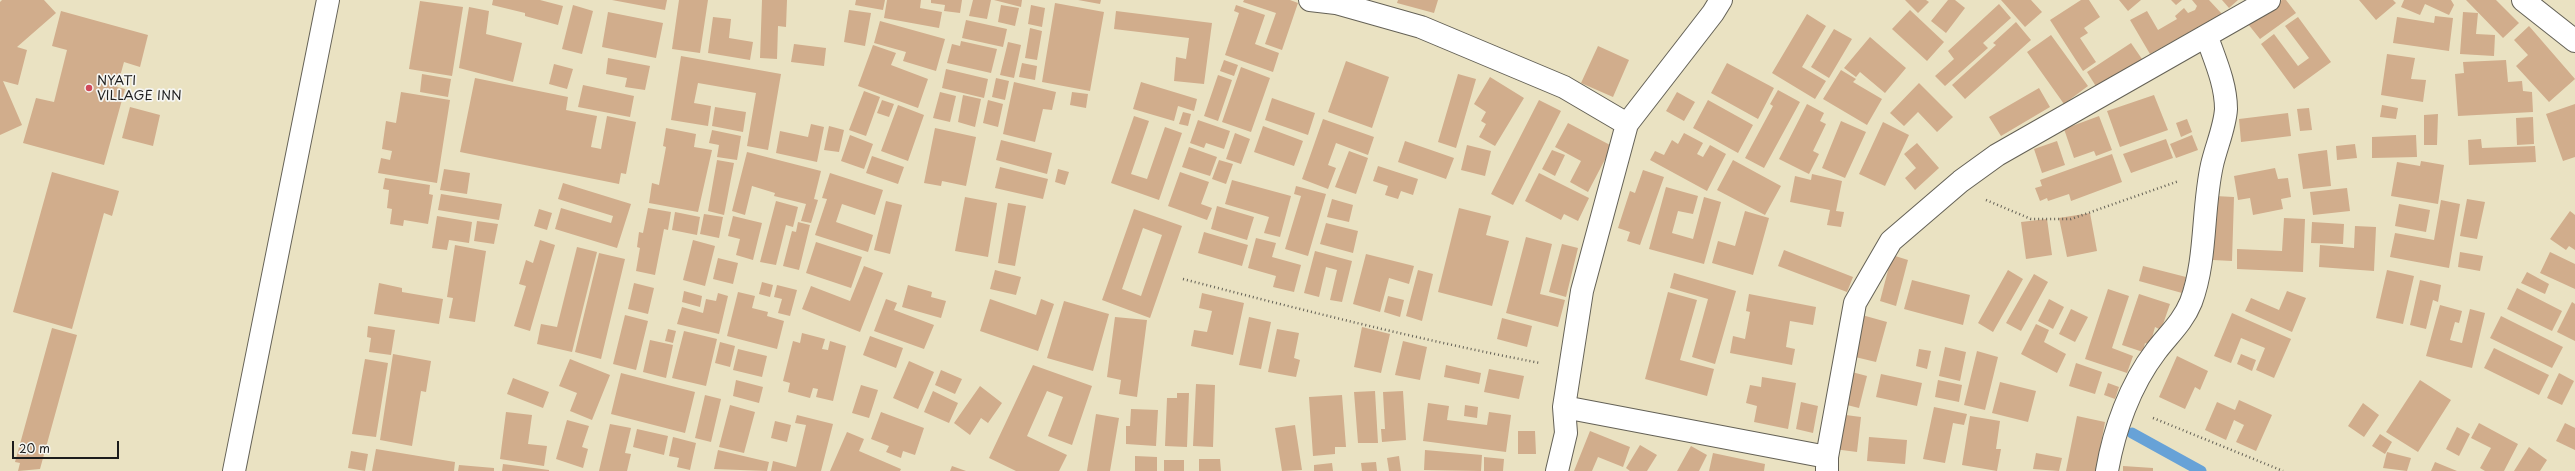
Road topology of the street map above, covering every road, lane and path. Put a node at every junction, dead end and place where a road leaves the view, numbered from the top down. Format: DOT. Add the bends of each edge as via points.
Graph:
graph roads {
  1 [pos="328,0"];
  2 [pos="1310,0"];
  3 [pos="1720,0"];
  4 [pos="2269,0"];
  5 [pos="2523,0"];
  6 [pos="2207,37"];
  7 [pos="2575,40"];
  8 [pos="1627,124"];
  9 [pos="2212,165"];
  10 [pos="1961,180"];
  11 [pos="1183,279"];
  12 [pos="1570,369"];
  13 [pos="1564,407"];
  14 [pos="2126,407"];
  15 [pos="1827,464"];
  16 [pos="234,471"];
  17 [pos="1557,471"];
  18 [pos="2107,471"];
  19 [pos="2283,471"];
  1 -- 16 [label="main road"];
  2 -- 8 [label="main road" via="1336,3 1421,27 1564,87"];
  3 -- 8 [label="main road" via="1713,13"];
  4 -- 6 [label="main road"];
  5 -- 7 [label="main road"];
  6 -- 9 [label="main road" via="2223,81 2226,110"];
  6 -- 10 [label="main road" via="1997,155"];
  8 -- 12 [label="main road" via="1582,291"];
  9 -- 10 [label="path" via="2175,182 2071,219 2031,219 1989,202"];
  9 -- 14 [label="main road" via="2204,210 2201,263 2190,303 2176,330 2156,352"];
  10 -- 15 [label="main road" via="1891,241 1855,303"];
  11 -- 12 [label="path" via="1326,317 1450,346"];
  12 -- 13 [label="main road"];
  13 -- 15 [label="main road"];
  13 -- 17 [label="main road" via="1566,433"];
  14 -- 18 [label="main road" via="2112,442"];
  14 -- 19 [label="path"];
}
